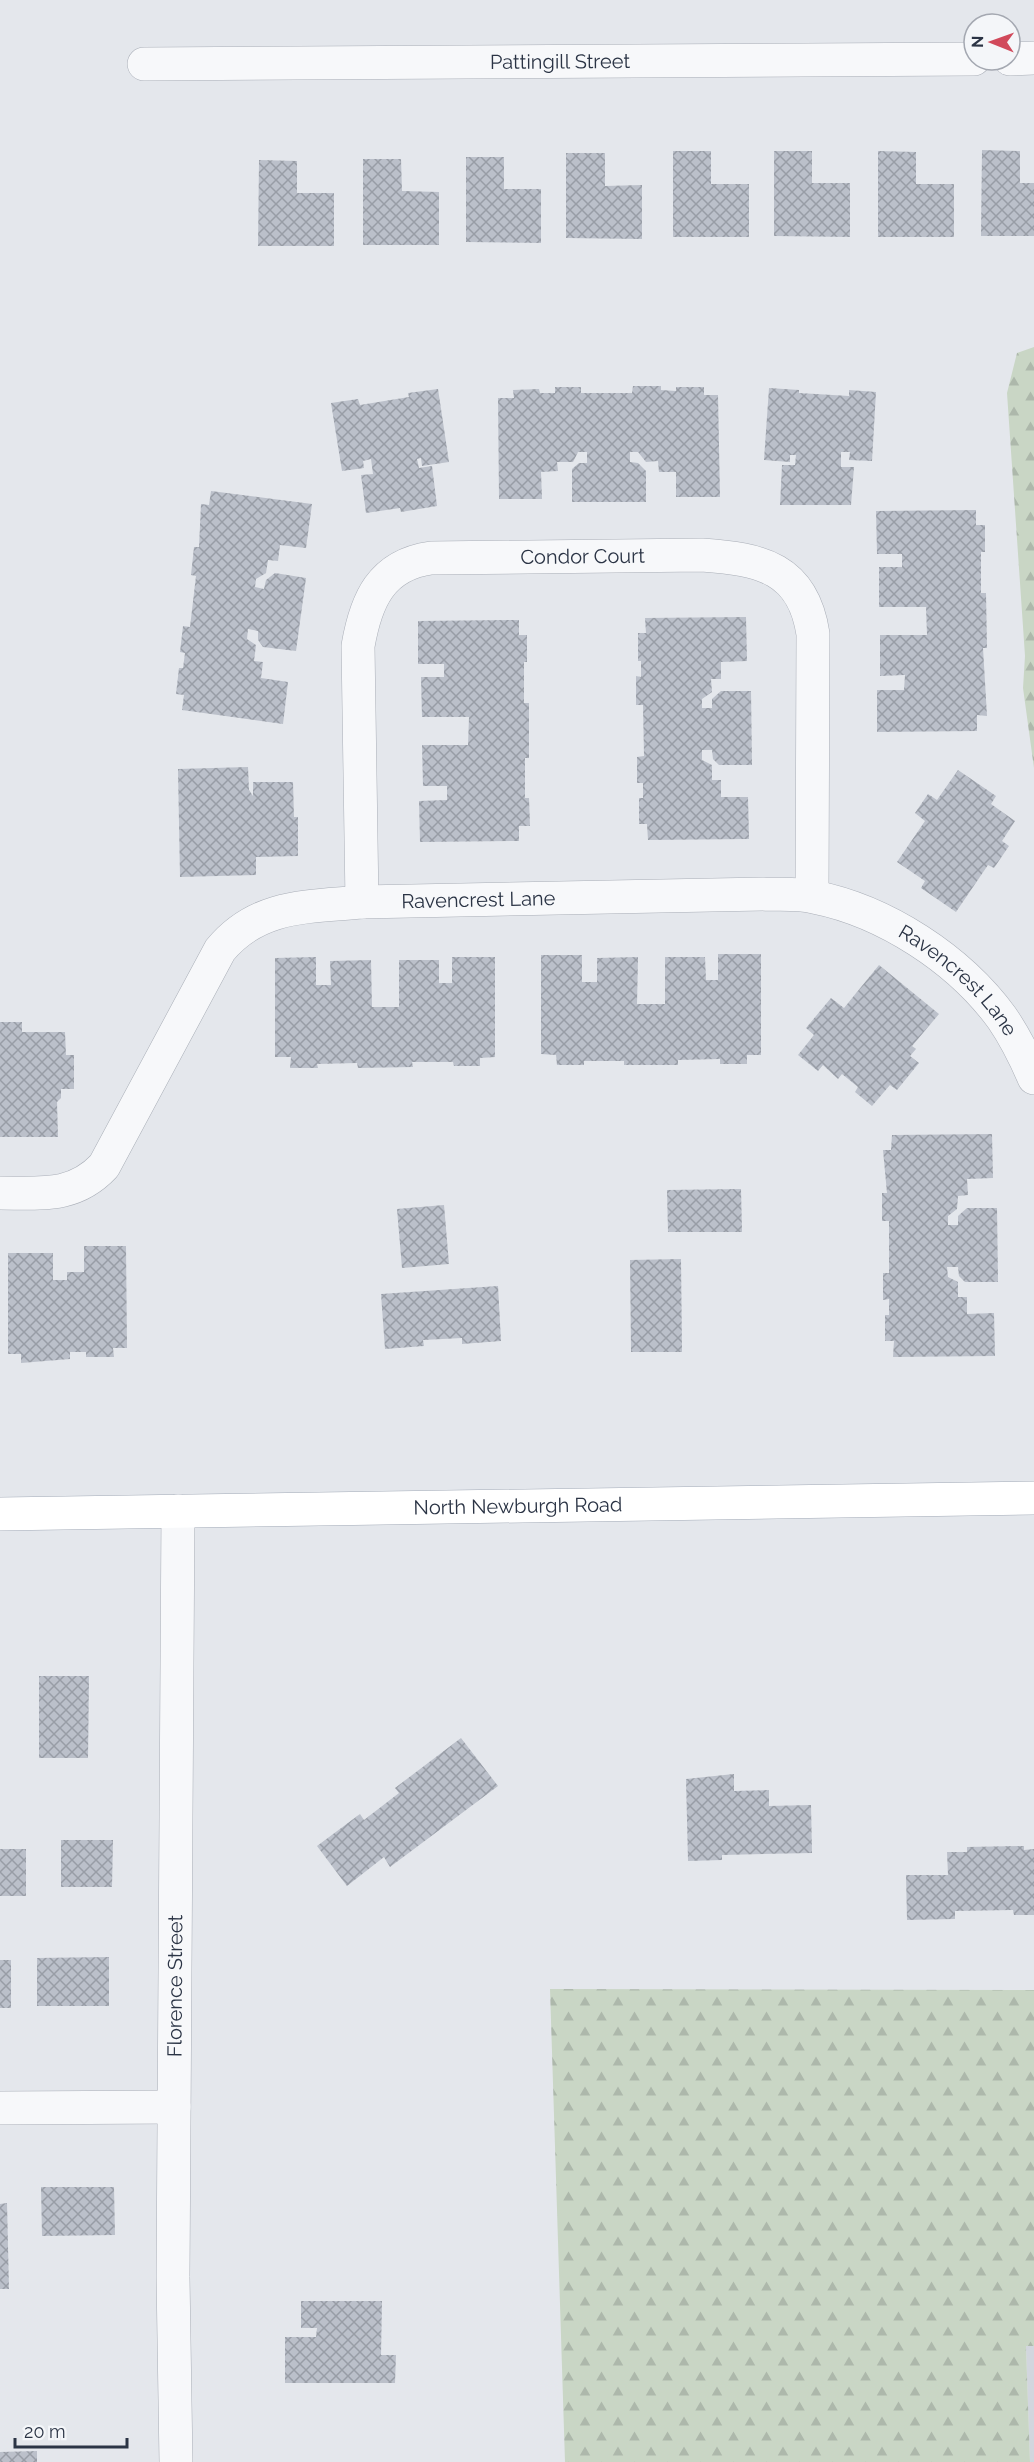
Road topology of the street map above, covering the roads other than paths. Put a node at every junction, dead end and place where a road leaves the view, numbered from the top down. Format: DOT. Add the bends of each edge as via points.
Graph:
graph roads {
  1 [pos="962,59"];
  2 [pos="144,64"];
  3 [pos="812,896"];
  4 [pos="362,902"];
  5 [pos="1034,1078"];
  6 [pos="0,1193"];
  7 [pos="1034,1498"];
  8 [pos="178,1510"];
  9 [pos="0,1515"];
  10 [pos="174,2107"];
  11 [pos="0,2108"];
  12 [pos="176,2462"];
  1 -- 2 [label="street, Pattingill Street"];
  3 -- 4 [label="street, Ravencrest Lane"];
  3 -- 4 [label="street, Condor Court" via="813,634 809,612 796,589 771,567 757,561 702,555 432,558 403,564 387,577 363,614 358,646"];
  3 -- 5 [label="street, Ravencrest Lane" via="887,924 927,947 969,980 1001,1018"];
  4 -- 6 [label="street, Ravencrest Lane" via="276,911 254,920 229,939 104,1166 92,1179 72,1190"];
  7 -- 8 [label="main road, North Newburgh Road"];
  8 -- 9 [label="main road, North Newburgh Road"];
  8 -- 10 [label="street, Florence Street"];
  10 -- 11 [label="street"];
  10 -- 12 [label="street, Florence Street"];
}
